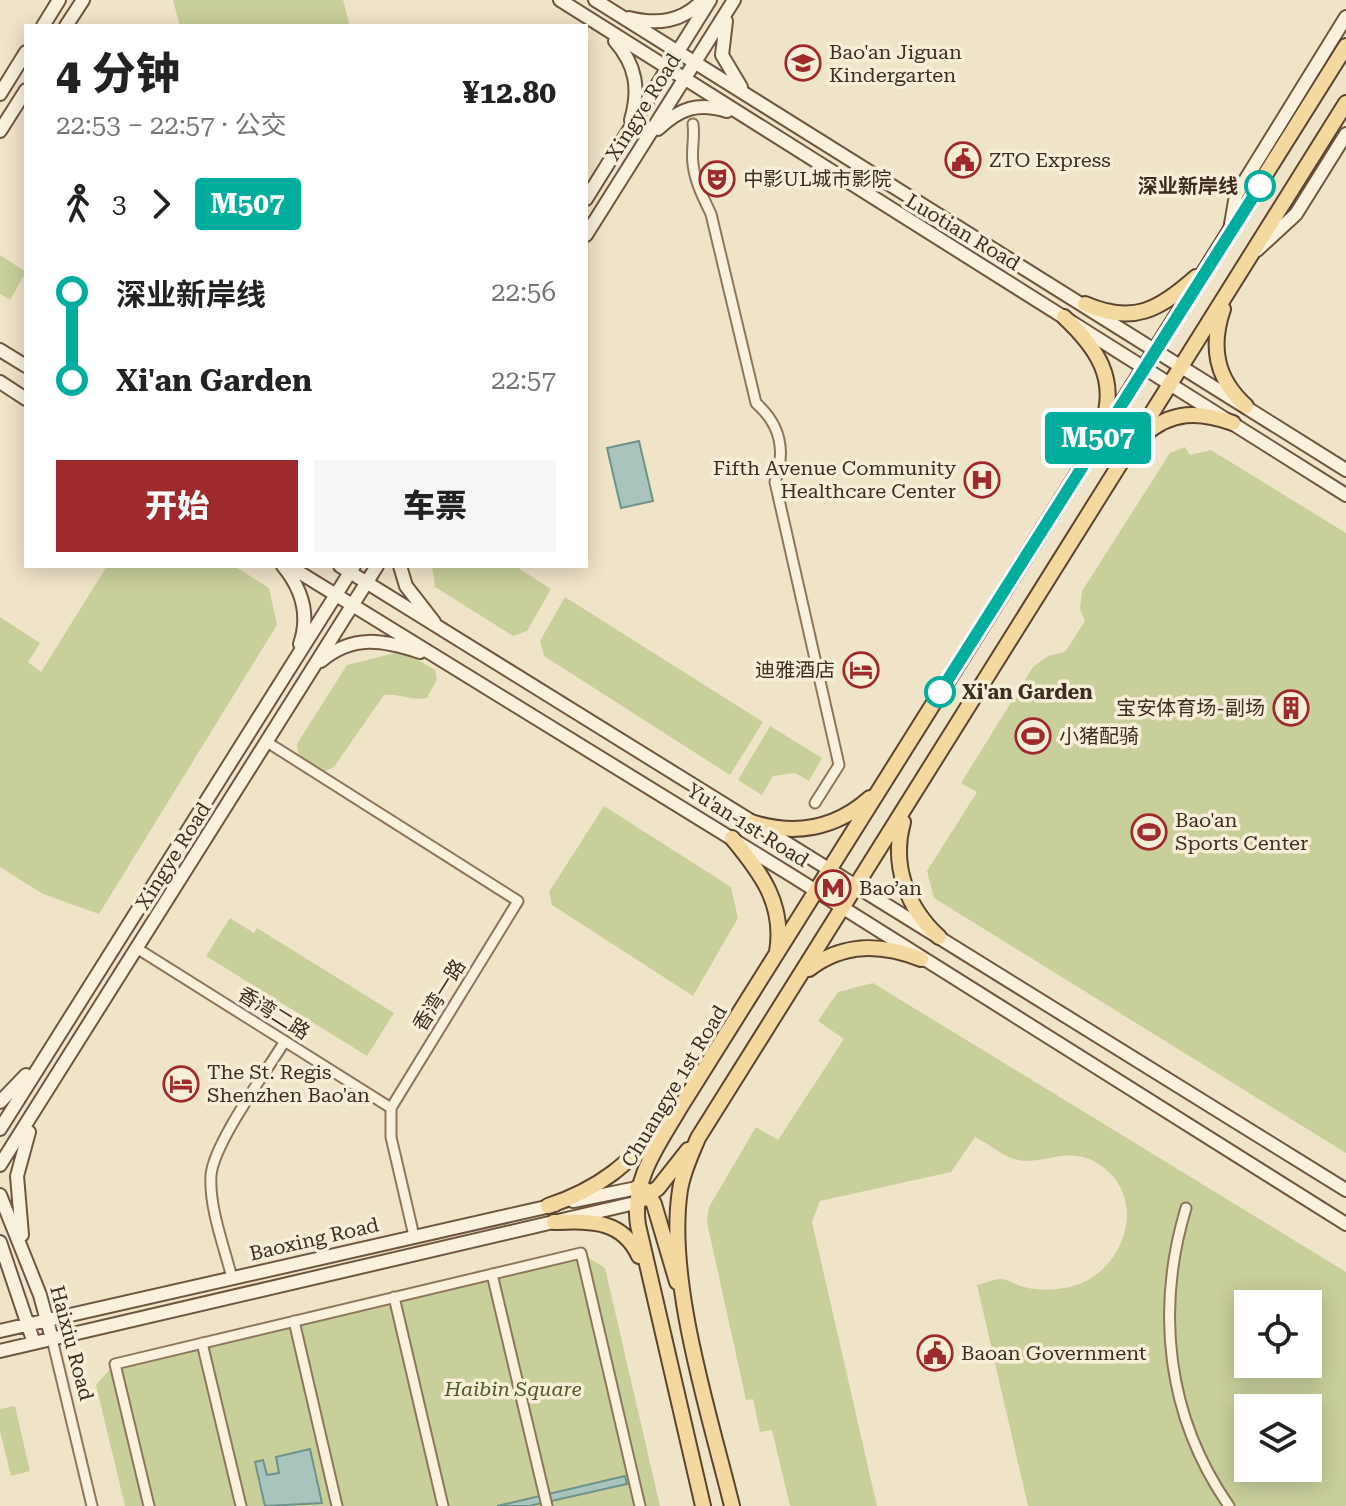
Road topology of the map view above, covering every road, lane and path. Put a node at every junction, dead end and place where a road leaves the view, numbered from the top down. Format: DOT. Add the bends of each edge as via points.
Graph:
graph roads {
  1 [pos="59,0"];
  2 [pos="83,0"];
  3 [pos="560,0"];
  4 [pos="595,0"];
  5 [pos="703,0"];
  6 [pos="710,0"];
  7 [pos="734,0"];
  8 [pos="612,11"];
  9 [pos="1346,17"];
  10 [pos="44,24"];
  11 [pos="67,24"];
  12 [pos="602,27"];
  13 [pos="1346,46"];
  14 [pos="678,52"];
  15 [pos="24,55"];
  16 [pos="694,62"];
  17 [pos="668,69"];
  18 [pos="684,80"];
  19 [pos="24,93"];
  20 [pos="0,94"];
  21 [pos="759,103"];
  22 [pos="1346,103"];
  23 [pos="748,119"];
  24 [pos="693,124"];
  25 [pos="0,131"];
  26 [pos="1346,134"];
  27 [pos="625,137"];
  28 [pos="642,146"];
  29 [pos="588,196"];
  30 [pos="588,232"];
  31 [pos="1229,235"];
  32 [pos="1249,258"];
  33 [pos="1211,263"];
  34 [pos="1229,289"];
  35 [pos="1085,304"];
  36 [pos="1064,317"];
  37 [pos="1156,348"];
  38 [pos="0,350"];
  39 [pos="24,365"];
  40 [pos="1182,365"];
  41 [pos="1144,366"];
  42 [pos="0,382"];
  43 [pos="1171,384"];
  44 [pos="24,398"];
  45 [pos="1246,406"];
  46 [pos="1233,423"];
  47 [pos="1096,441"];
  48 [pos="1131,447"];
  49 [pos="1346,470"];
  50 [pos="1346,495"];
  51 [pos="287,568"];
  52 [pos="290,568"];
  53 [pos="348,568"];
  54 [pos="376,568"];
  55 [pos="401,568"];
  56 [pos="366,583"];
  57 [pos="337,594"];
  58 [pos="353,605"];
  59 [pos="451,638"];
  60 [pos="435,657"];
  61 [pos="295,660"];
  62 [pos="313,669"];
  63 [pos="267,742"];
  64 [pos="881,787"];
  65 [pos="815,803"];
  66 [pos="909,804"];
  67 [pos="751,822"];
  68 [pos="732,838"];
  69 [pos="831,872"];
  70 [pos="858,888"];
  71 [pos="818,892"];
  72 [pos="844,909"];
  73 [pos="939,937"];
  74 [pos="138,949"];
  75 [pos="921,959"];
  76 [pos="774,961"];
  77 [pos="803,974"];
  78 [pos="285,1041"];
  79 [pos="45,1056"];
  80 [pos="0,1102"];
  81 [pos="681,1106"];
  82 [pos="391,1108"];
  83 [pos="34,1115"];
  84 [pos="0,1129"];
  85 [pos="698,1138"];
  86 [pos="0,1165"];
  87 [pos="1346,1190"];
  88 [pos="0,1195"];
  89 [pos="641,1195"];
  90 [pos="548,1206"];
  91 [pos="1186,1208"];
  92 [pos="554,1222"];
  93 [pos="1346,1224"];
  94 [pos="414,1236"];
  95 [pos="0,1242"];
  96 [pos="27,1262"];
  97 [pos="492,1274"];
  98 [pos="232,1278"];
  99 [pos="650,1280"];
  100 [pos="394,1297"];
  101 [pos="47,1320"];
  102 [pos="294,1321"];
  103 [pos="28,1324"];
  104 [pos="690,1324"];
  105 [pos="0,1331"];
  106 [pos="52,1339"];
  107 [pos="34,1343"];
  108 [pos="202,1343"];
  109 [pos="0,1351"];
  110 [pos="546,1504"];
  111 [pos="92,1506"];
  112 [pos="149,1506"];
  113 [pos="241,1506"];
  114 [pos="337,1506"];
  115 [pos="443,1506"];
  116 [pos="640,1506"];
  117 [pos="703,1506"];
  118 [pos="732,1506"];
  119 [pos="1229,1506"];
  1 -- 10 [label="main road"];
  2 -- 11 [label="main road"];
  3 -- 12 [label="main road, Luotian Road"];
  4 -- 8 [label="main road, Luotian Road"];
  5 -- 8 [label="main road" via="681,17 661,22"];
  6 -- 14 [label="main road, Xingye Road"];
  7 -- 16 [label="main road, Xingye Road"];
  7 -- 21 [label="main road" via="722,33 722,55 735,80"];
  8 -- 14 [label="main road, Luotian Road"];
  9 -- 31 [label="main road" via="1236,195"];
  12 -- 17 [label="main road, Luotian Road"];
  12 -- 27 [label="main road" via="635,74 635,102"];
  13 -- 31 [label="main road, Chuangye 1st Road"];
  14 -- 16 [label="main road, Luotian Road"];
  14 -- 17 [label="main road, Xingye Road"];
  15 -- 20 [label="main road"];
  16 -- 18 [label="main road, Xingye Road"];
  16 -- 21 [label="main road, Luotian Road"];
  17 -- 18 [label="main road, Luotian Road"];
  17 -- 27 [label="main road, Xingye Road"];
  18 -- 23 [label="main road, Luotian Road"];
  18 -- 28 [label="main road, Xingye Road"];
  19 -- 25 [label="main road"];
  21 -- 35 [label="main road, Luotian Road"];
  22 -- 32 [label="main road"];
  23 -- 28 [label="main road" via="714,107 689,107 667,120"];
  23 -- 36 [label="main road, Luotian Road"];
  24 -- 65 [label="street" via="696,175 711,214 756,403 780,437 775,482 839,765"];
  26 -- 32 [label="main road" via="1296,214"];
  27 -- 29 [label="main road, Xingye Road"];
  28 -- 30 [label="main road, Xingye Road"];
  31 -- 33 [label="main road, Chuangye 1st Road"];
  32 -- 34 [label="main road"];
  33 -- 35 [label="main road" via="1170,298 1144,312 1116,314"];
  33 -- 37 [label="main road, Chuangye 1st Road"];
  34 -- 40 [label="main road"];
  34 -- 45 [label="main road" via="1215,354 1226,385"];
  35 -- 37 [label="main road, Luotian Road"];
  36 -- 41 [label="main road, Luotian Road"];
  36 -- 47 [label="main road" via="1096,350 1107,379 1105,415"];
  37 -- 40 [label="main road, Luotian Road"];
  37 -- 41 [label="main road, Chuangye 1st Road"];
  38 -- 39 [label="main road"];
  40 -- 43 [label="main road"];
  40 -- 45 [label="main road, Luotian Road"];
  41 -- 43 [label="main road, Luotian Road"];
  41 -- 47 [label="main road, Chuangye 1st Road"];
  42 -- 44 [label="main road"];
  43 -- 46 [label="main road, Luotian Road"];
  43 -- 48 [label="main road"];
  45 -- 49 [label="main road, Luotian Road"];
  46 -- 48 [label="main road" via="1186,413 1160,424"];
  46 -- 50 [label="main road, Luotian Road"];
  47 -- 64 [label="main road, Chuangye 1st Road"];
  48 -- 66 [label="main road"];
  51 -- 61 [label="main road" via="305,613"];
  52 -- 57 [label="main road, Yu'an 1st Road"];
  53 -- 56 [label="main road, Yu'an 1st Road"];
  53 -- 57 [label="main road, Xingye Road"];
  54 -- 56 [label="main road, Xingye Road"];
  55 -- 59 [label="main road" via="414,598"];
  56 -- 58 [label="main road, Xingye Road"];
  56 -- 59 [label="main road, Yu'an 1st Road"];
  57 -- 58 [label="main road, Yu'an 1st Road"];
  57 -- 61 [label="main road, Xingye Road"];
  58 -- 60 [label="main road, Yu'an 1st Road"];
  58 -- 62 [label="main road, Xingye Road"];
  59 -- 67 [label="main road, Yu'an 1st Road"];
  60 -- 62 [label="main road" via="364,641 335,650"];
  60 -- 68 [label="main road, Yu'an 1st Road"];
  61 -- 79 [label="main road, Xingye Road"];
  62 -- 63 [label="main road, Xingye Road"];
  63 -- 74 [label="main road, Xingye Road"];
  63 -- 82 [label="street, 香湾一路" via="518,901"];
  64 -- 67 [label="main road" via="853,811 826,824 794,830"];
  64 -- 69 [label="main road, Chuangye 1st Road"];
  66 -- 70 [label="main road"];
  66 -- 73 [label="main road" via="899,842 901,873 918,914"];
  67 -- 69 [label="main road, Yu'an 1st Road"];
  68 -- 71 [label="main road, Yu'an 1st Road"];
  68 -- 76 [label="main road" via="773,897 779,929"];
  69 -- 70 [label="main road, Yu'an 1st Road"];
  69 -- 71 [label="main road, Chuangye 1st Road"];
  70 -- 72 [label="main road"];
  70 -- 73 [label="main road, Yu'an 1st Road"];
  71 -- 72 [label="main road, Yu'an 1st Road"];
  71 -- 76 [label="main road, Chuangye 1st Road"];
  72 -- 75 [label="main road, Yu'an 1st Road"];
  72 -- 77 [label="main road"];
  73 -- 87 [label="main road, Yu'an 1st Road"];
  74 -- 78 [label="street, 香湾二路"];
  74 -- 83 [label="main road, Xingye Road"];
  75 -- 77 [label="main road" via="863,947 838,952"];
  75 -- 93 [label="main road, Yu'an 1st Road"];
  76 -- 81 [label="main road, Chuangye 1st Road"];
  77 -- 85 [label="main road"];
  78 -- 82 [label="street, 香湾二路"];
  78 -- 98 [label="street" via="212,1168"];
  79 -- 80 [label="main road"];
  79 -- 84 [label="main road, Xingye Road"];
  81 -- 89 [label="main road, Chuangye 1st Road"];
  81 -- 90 [label="main road" via="611,1177"];
  82 -- 94 [label="street" via="391,1137"];
  83 -- 86 [label="main road, Xingye Road"];
  83 -- 96 [label="main road" via="17,1186"];
  85 -- 89 [label="main road"];
  85 -- 104 [label="main road" via="683,1177 678,1212"];
  88 -- 96 [label="main road, Haixiu Road"];
  89 -- 90 [label="main road, Baoxing Road"];
  89 -- 92 [label="main road, Baoxing Road"];
  89 -- 99 [label="main road"];
  89 -- 104 [label="main road"];
  90 -- 94 [label="main road, Baoxing Road"];
  91 -- 119 [label="street" via="1168,1298 1173,1375 1193,1442"];
  92 -- 99 [label="main road" via="593,1221 617,1229 634,1247"];
  92 -- 106 [label="main road, Baoxing Road"];
  94 -- 98 [label="main road, Baoxing Road"];
  95 -- 103 [label="main road, Haixiu Road"];
  96 -- 101 [label="main road, Haixiu Road"];
  97 -- 100 [label="street"];
  97 -- 110 [label="street"];
  97 -- 116 [label="street" via="581,1253"];
  98 -- 101 [label="main road, Baoxing Road"];
  99 -- 117 [label="main road"];
  100 -- 102 [label="street"];
  100 -- 115 [label="street"];
  101 -- 103 [label="main road, Baoxing Road"];
  101 -- 106 [label="main road, Haixiu Road"];
  102 -- 108 [label="street"];
  102 -- 114 [label="street"];
  103 -- 105 [label="main road, Baoxing Road"];
  103 -- 107 [label="main road, Haixiu Road"];
  104 -- 118 [label="main road"];
  106 -- 107 [label="main road, Baoxing Road"];
  106 -- 111 [label="street, Haixiu Road"];
  107 -- 109 [label="main road, Baoxing Road"];
  108 -- 112 [label="street" via="115,1364"];
  108 -- 113 [label="street"];
}
